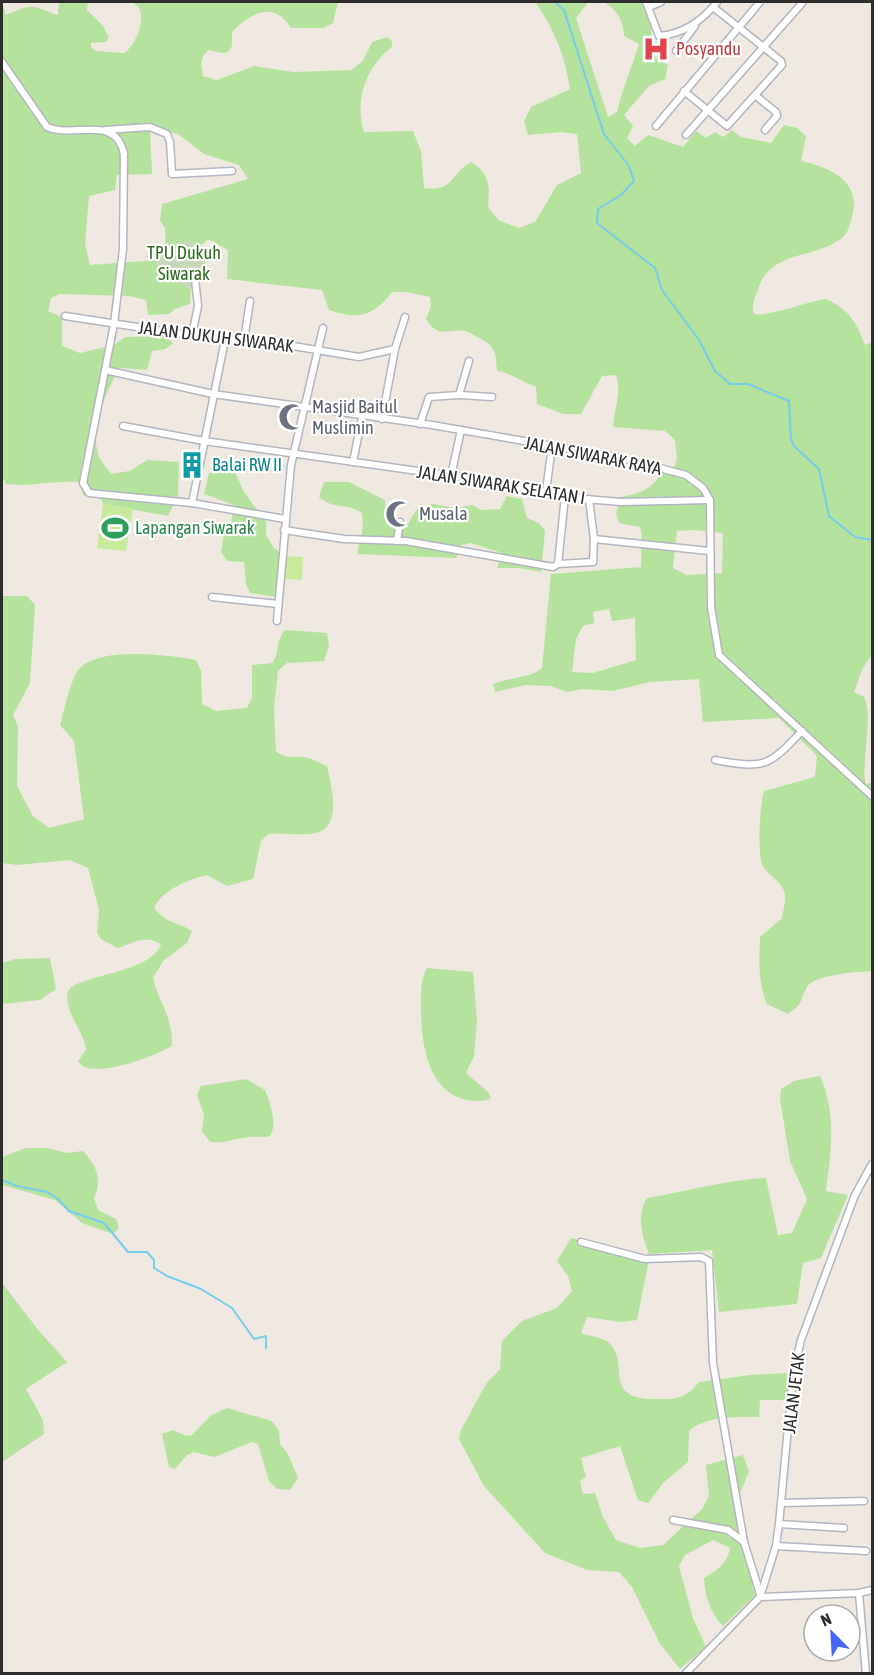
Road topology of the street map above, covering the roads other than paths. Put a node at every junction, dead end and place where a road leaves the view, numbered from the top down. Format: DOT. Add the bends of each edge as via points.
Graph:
graph roads {
  1 [pos="661,2"];
  2 [pos="760,2"];
  3 [pos="803,2"];
  4 [pos="648,4"];
  5 [pos="715,4"];
  6 [pos="697,23"];
  7 [pos="737,28"];
  8 [pos="762,47"];
  9 [pos="676,51"];
  10 [pos="2,62"];
  11 [pos="684,91"];
  12 [pos="756,96"];
  13 [pos="706,111"];
  14 [pos="656,126"];
  15 [pos="102,130"];
  16 [pos="765,130"];
  17 [pos="686,135"];
  18 [pos="232,171"];
  19 [pos="195,279"];
  20 [pos="250,301"];
  21 [pos="65,316"];
  22 [pos="405,316"];
  23 [pos="114,324"];
  24 [pos="322,328"];
  25 [pos="192,335"];
  26 [pos="225,340"];
  27 [pos="244,340"];
  28 [pos="318,350"];
  29 [pos="395,350"];
  30 [pos="469,361"];
  31 [pos="105,370"];
  32 [pos="213,394"];
  33 [pos="459,395"];
  34 [pos="492,397"];
  35 [pos="304,407"];
  36 [pos="363,417"];
  37 [pos="382,419"];
  38 [pos="420,424"];
  39 [pos="123,426"];
  40 [pos="460,430"];
  41 [pos="204,441"];
  42 [pos="552,446"];
  43 [pos="294,453"];
  44 [pos="353,462"];
  45 [pos="451,476"];
  46 [pos="546,491"];
  47 [pos="565,496"];
  48 [pos="589,499"];
  49 [pos="710,500"];
  50 [pos="192,503"];
  51 [pos="285,519"];
  52 [pos="400,522"];
  53 [pos="284,530"];
  54 [pos="594,538"];
  55 [pos="397,541"];
  56 [pos="709,550"];
  57 [pos="558,564"];
  58 [pos="213,597"];
  59 [pos="278,604"];
  60 [pos="277,621"];
  61 [pos="802,731"];
  62 [pos="715,760"];
  63 [pos="873,796"];
  64 [pos="873,1164"];
  65 [pos="581,1242"];
  66 [pos="864,1501"];
  67 [pos="782,1503"];
  68 [pos="673,1520"];
  69 [pos="779,1524"];
  70 [pos="844,1528"];
  71 [pos="744,1542"];
  72 [pos="776,1546"];
  73 [pos="866,1551"];
  74 [pos="873,1590"];
  75 [pos="859,1593"];
  76 [pos="760,1597"];
  77 [pos="685,1674"];
  78 [pos="866,1674"];
  1 -- 4 [label="street"];
  2 -- 7 [label="street"];
  3 -- 8 [label="street"];
  4 -- 6 [label="street" via="659,36"];
  5 -- 6 [label="street"];
  5 -- 7 [label="street"];
  6 -- 9 [label="street"];
  7 -- 8 [label="street"];
  7 -- 11 [label="street"];
  8 -- 12 [label="street" via="782,65"];
  8 -- 13 [label="street"];
  10 -- 15 [label="street" via="47,128"];
  11 -- 13 [label="street"];
  11 -- 14 [label="street"];
  12 -- 13 [label="street" via="727,126"];
  12 -- 16 [label="street" via="776,112"];
  13 -- 17 [label="street"];
  15 -- 18 [label="street" via="150,127 167,134 172,174"];
  15 -- 23 [label="street, JALAN DUKUH SIWARAK" via="116,134 124,154 123,249"];
  19 -- 25 [label="street" via="198,306"];
  20 -- 27 [label="street"];
  21 -- 23 [label="street"];
  22 -- 29 [label="street"];
  23 -- 25 [label="street, JALAN DUKUH SIWARAK"];
  23 -- 31 [label="street, JALAN DUKUH SIWARAK"];
  24 -- 28 [label="street, JALAN DUKUH SIWARAK"];
  25 -- 26 [label="street, JALAN DUKUH SIWARAK"];
  26 -- 27 [label="street, JALAN DUKUH SIWARAK"];
  26 -- 32 [label="street"];
  27 -- 28 [label="street, JALAN DUKUH SIWARAK"];
  28 -- 29 [label="street, JALAN DUKUH SIWARAK" via="364,357"];
  28 -- 35 [label="street, JALAN DUKUH SIWARAK"];
  29 -- 37 [label="street"];
  30 -- 33 [label="street"];
  31 -- 32 [label="street, JALAN SIWARAK RAYA"];
  31 -- 50 [label="street, JALAN DUKUH SIWARAK" via="83,483 85,490 89,494"];
  32 -- 35 [label="street, JALAN SIWARAK RAYA"];
  32 -- 41 [label="street"];
  33 -- 34 [label="street"];
  33 -- 38 [label="street" via="429,397"];
  35 -- 36 [label="street, JALAN SIWARAK RAYA"];
  35 -- 43 [label="street, JALAN DUKUH SIWARAK"];
  36 -- 37 [label="street, JALAN SIWARAK RAYA"];
  36 -- 44 [label="street"];
  37 -- 38 [label="street, JALAN SIWARAK RAYA"];
  38 -- 40 [label="street, JALAN SIWARAK RAYA"];
  39 -- 41 [label="street, JALAN SIWARAK SELATAN I"];
  40 -- 42 [label="street, JALAN SIWARAK RAYA"];
  40 -- 45 [label="street"];
  41 -- 43 [label="street, JALAN SIWARAK SELATAN I"];
  41 -- 50 [label="street"];
  42 -- 46 [label="street"];
  42 -- 49 [label="street, JALAN SIWARAK RAYA" via="622,458 686,475 703,488"];
  43 -- 44 [label="street, JALAN SIWARAK SELATAN I"];
  43 -- 51 [label="street, JALAN DUKUH SIWARAK"];
  44 -- 45 [label="street, JALAN SIWARAK SELATAN I"];
  45 -- 46 [label="street, JALAN SIWARAK SELATAN I"];
  46 -- 47 [label="street, JALAN SIWARAK SELATAN I"];
  47 -- 48 [label="street, JALAN SIWARAK SELATAN I"];
  47 -- 57 [label="street"];
  48 -- 49 [label="street, JALAN SIWARAK SELATAN I"];
  48 -- 54 [label="street"];
  49 -- 56 [label="street"];
  50 -- 51 [label="street"];
  51 -- 53 [label="street, JALAN DUKUH SIWARAK"];
  52 -- 55 [label="street"];
  53 -- 55 [label="street" via="344,539"];
  53 -- 59 [label="street, JALAN DUKUH SIWARAK"];
  54 -- 56 [label="street"];
  54 -- 57 [label="street" via="593,562"];
  55 -- 57 [label="street" via="547,566"];
  56 -- 61 [label="street" via="711,608 719,655"];
  58 -- 59 [label="street"];
  59 -- 60 [label="street, JALAN DUKUH SIWARAK"];
  61 -- 62 [label="street" via="766,764"];
  61 -- 63 [label="street"];
  64 -- 67 [label="street, JALAN JETAK" via="851,1205 801,1340 793,1374"];
  65 -- 71 [label="street" via="645,1259 701,1257 709,1261 713,1363"];
  66 -- 67 [label="street"];
  67 -- 69 [label="street, JALAN JETAK"];
  68 -- 71 [label="street" via="728,1530"];
  69 -- 70 [label="street"];
  69 -- 72 [label="street, JALAN JETAK"];
  71 -- 76 [label="street"];
  72 -- 73 [label="street"];
  72 -- 76 [label="street, JALAN JETAK"];
  74 -- 75 [label="street"];
  75 -- 76 [label="street"];
  75 -- 78 [label="street"];
  76 -- 77 [label="street"];
}
